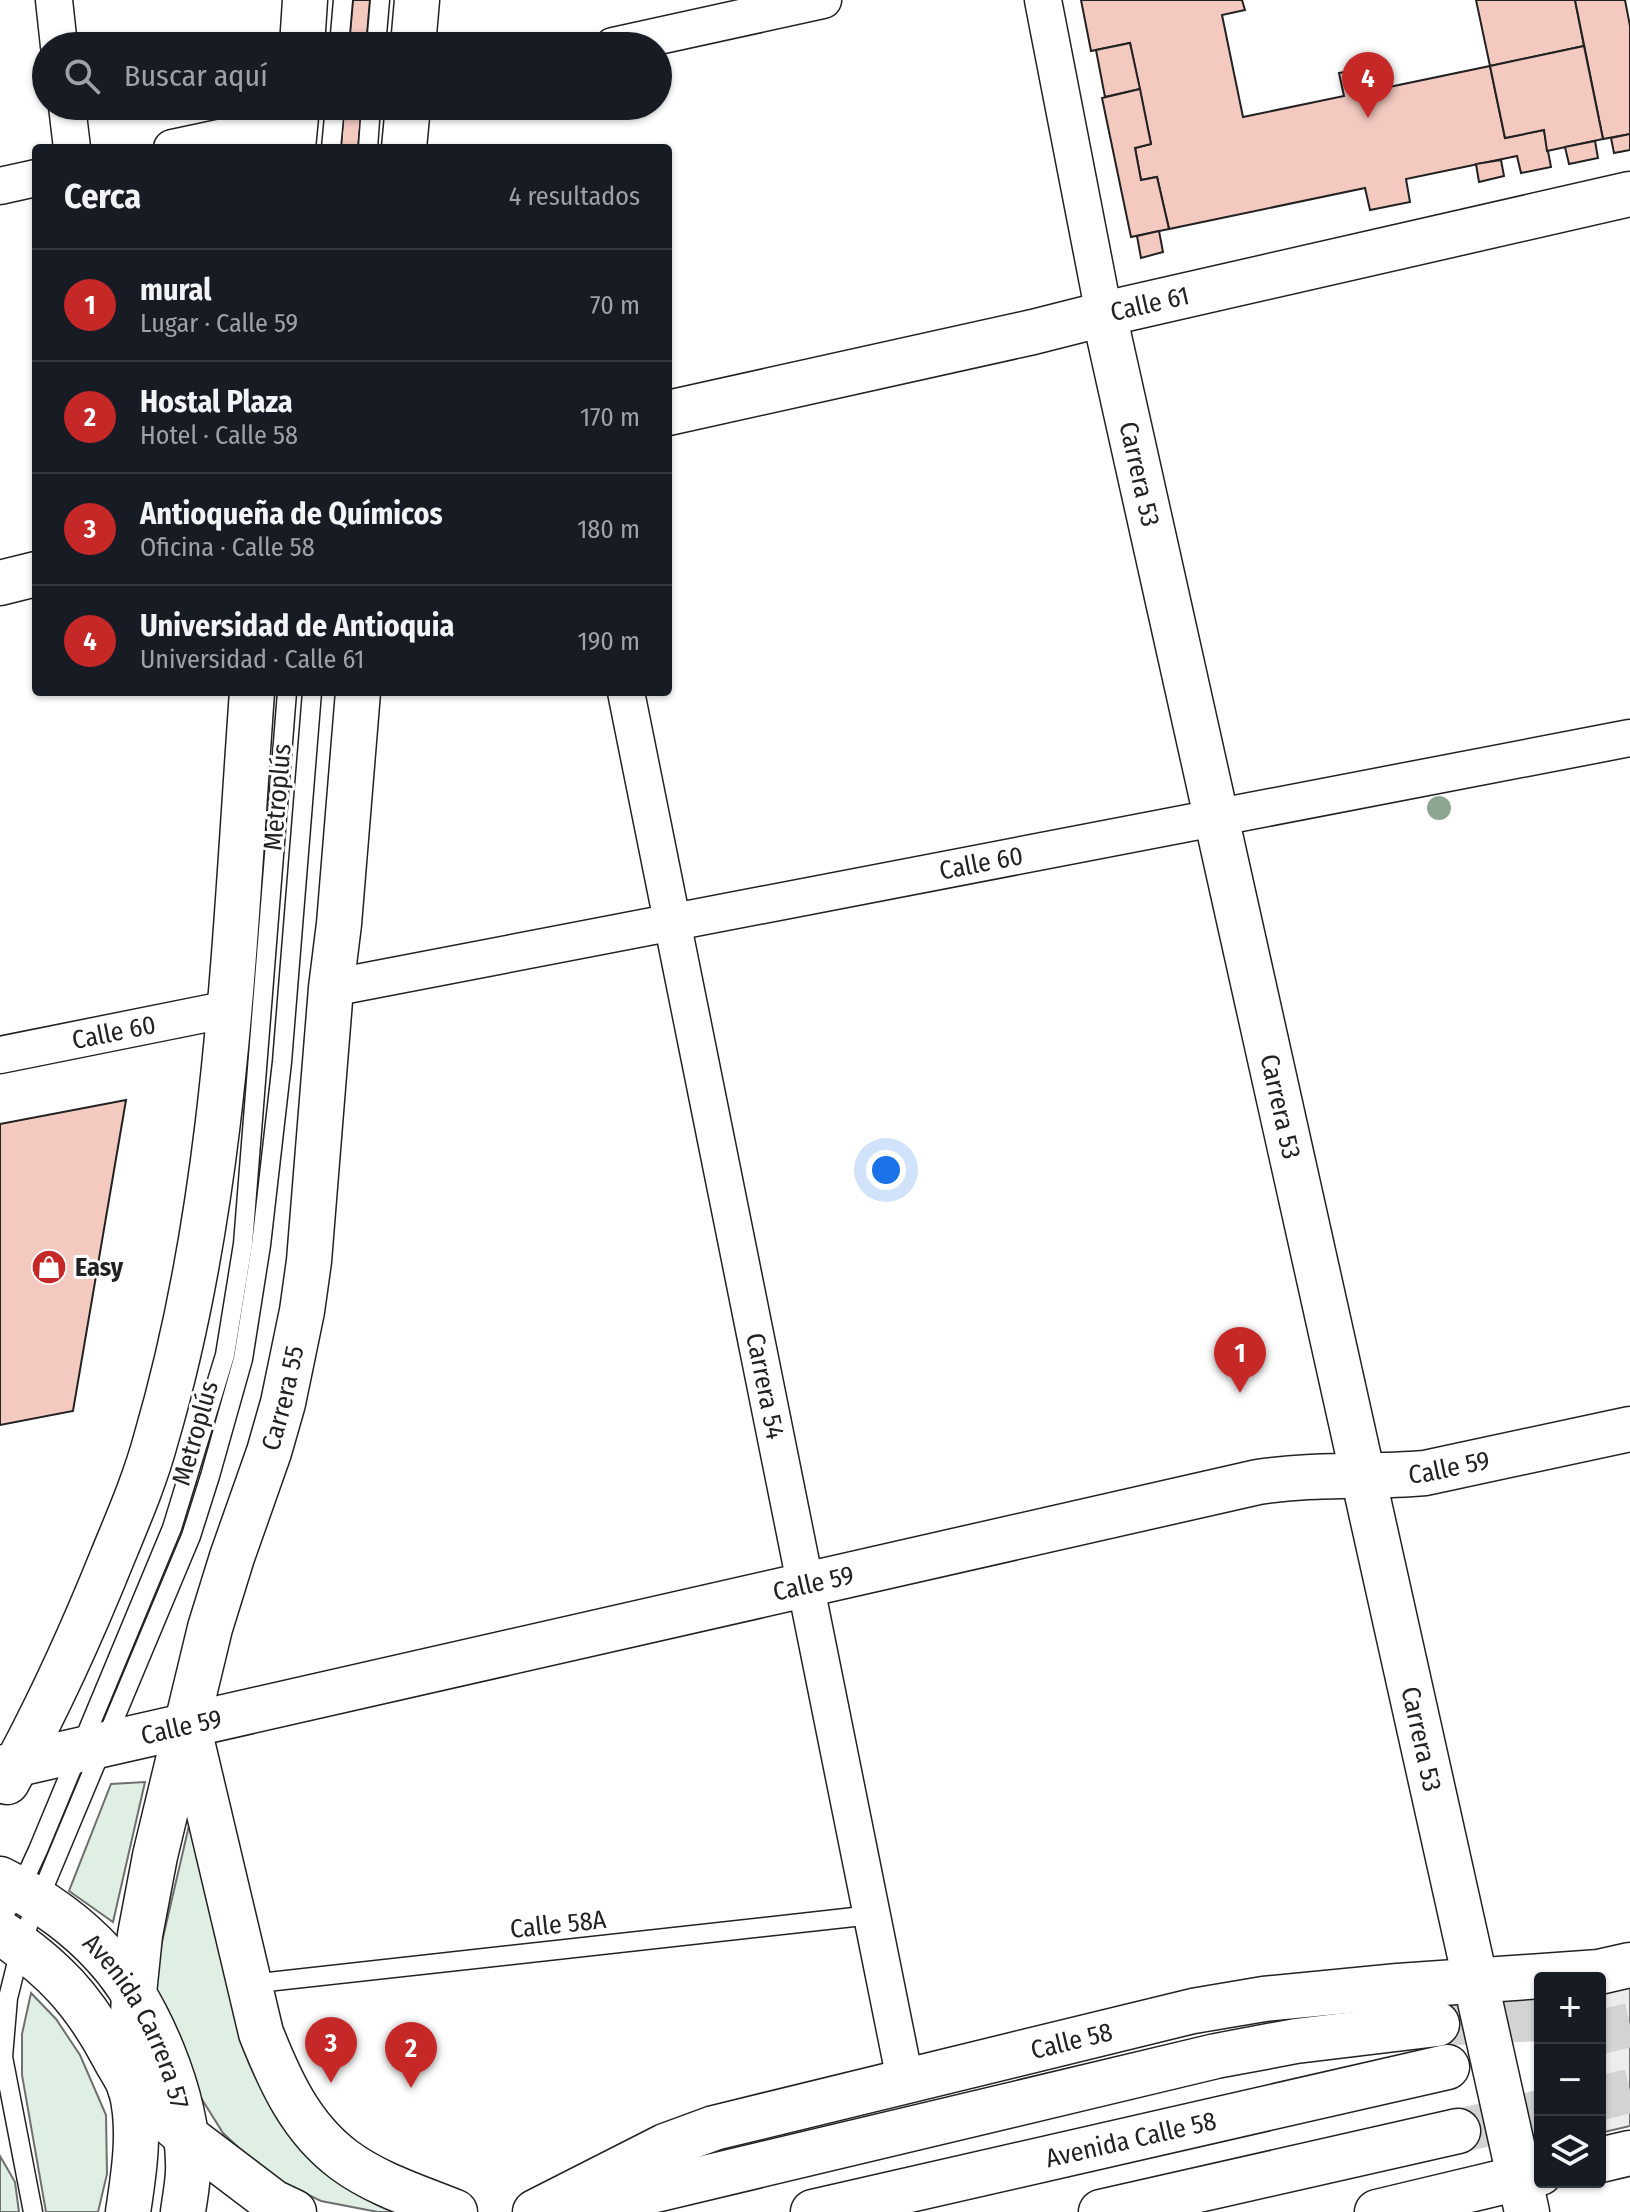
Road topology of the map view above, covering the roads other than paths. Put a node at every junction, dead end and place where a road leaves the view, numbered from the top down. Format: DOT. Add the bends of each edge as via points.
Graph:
graph roads {
  1 [pos="54,0"];
  2 [pos="305,0"];
  3 [pos="343,0"];
  4 [pos="380,0"];
  5 [pos="417,0"];
  6 [pos="823,0"];
  7 [pos="1043,0"];
  8 [pos="57,32"];
  9 [pos="303,32"];
  10 [pos="340,32"];
  11 [pos="377,32"];
  12 [pos="414,32"];
  13 [pos="672,33"];
  14 [pos="69,120"];
  15 [pos="305,120"];
  16 [pos="370,120"];
  17 [pos="407,120"];
  18 [pos="72,144"];
  19 [pos="191,144"];
  20 [pos="327,144"];
  21 [pos="368,144"];
  22 [pos="404,144"];
  23 [pos="32,179"];
  24 [pos="0,186"];
  25 [pos="1630,194"];
  26 [pos="1104,314"];
  27 [pos="672,412"];
  28 [pos="32,575"];
  29 [pos="0,583"];
  30 [pos="252,696"];
  31 [pos="287,696"];
  32 [pos="312,696"];
  33 [pos="358,696"];
  34 [pos="627,696"];
  35 [pos="1630,738"];
  36 [pos="1217,818"];
  37 [pos="672,923"];
  38 [pos="331,988"];
  39 [pos="229,1009"];
  40 [pos="0,1055"];
  41 [pos="1630,1429"];
  42 [pos="1363,1475"];
  43 [pos="805,1584"];
  44 [pos="188,1725"];
  45 [pos="92,1747"];
  46 [pos="6,1776"];
  47 [pos="13,1911"];
  48 [pos="872,1915"];
  49 [pos="1630,1965"];
  50 [pos="1475,1979"];
  51 [pos="250,1984"];
  52 [pos="134,1993"];
  53 [pos="1437,2024"];
  54 [pos="1447,2067"];
  55 [pos="905,2080"];
  56 [pos="130,2088"];
  57 [pos="0,2124"];
  58 [pos="1458,2131"];
  59 [pos="186,2136"];
  60 [pos="1630,2153"];
  61 [pos="20,2155"];
  62 [pos="1348,2156"];
  63 [pos="1606,2159"];
  64 [pos="1529,2188"];
  65 [pos="33,2212"];
  66 [pos="128,2212"];
  67 [pos="183,2212"];
  68 [pos="294,2212"];
  69 [pos="455,2212"];
  70 [pos="535,2212"];
  71 [pos="563,2212"];
  72 [pos="813,2212"];
  73 [pos="1101,2212"];
  74 [pos="1226,2212"];
  75 [pos="1377,2212"];
  1 -- 8 [label="street"];
  2 -- 9 [label="main road"];
  3 -- 10 [label="lane"];
  4 -- 11 [label="lane"];
  5 -- 12 [label="main road"];
  6 -- 13 [label="street"];
  7 -- 26 [label="street, Carrera 53"];
  14 -- 18 [label="street"];
  15 -- 19 [label="street"];
  15 -- 20 [label="lane"];
  16 -- 21 [label="lane"];
  17 -- 22 [label="main road"];
  23 -- 24 [label="street"];
  25 -- 26 [label="main road, Calle 61"];
  26 -- 27 [label="main road, Calle 61"];
  26 -- 36 [label="main road, Carrera 53"];
  28 -- 29 [label="main road"];
  30 -- 39 [label="main road"];
  31 -- 45 [label="lane, Metroplús" via="243,1244 225,1355 172,1528"];
  32 -- 45 [label="lane, Metroplús" via="282,1062 243,1359 191,1536"];
  33 -- 38 [label="main road, Carrera 55"];
  34 -- 37 [label="street, Carrera 54"];
  35 -- 36 [label="street, Calle 60"];
  36 -- 37 [label="street, Calle 60"];
  36 -- 42 [label="main road, Carrera 53"];
  37 -- 38 [label="street, Calle 60"];
  37 -- 43 [label="street, Carrera 54"];
  38 -- 44 [label="main road, Carrera 55" via="309,1261 294,1355 269,1452 210,1628"];
  39 -- 40 [label="street, Calle 60"];
  39 -- 46 [label="main road" via="197,1266 156,1441 77,1641 42,1718"];
  41 -- 42 [label="main road, Calle 59" via="1456,1468"];
  42 -- 43 [label="main road, Calle 59" via="1258,1482"];
  42 -- 50 [label="main road, Carrera 53"];
  43 -- 44 [label="main road, Calle 59"];
  43 -- 48 [label="street, Carrera 54"];
  44 -- 45 [label="main road, Calle 59"];
  44 -- 51 [label="main road"];
  44 -- 52 [label="main road, Carrera 55" via="155,1856"];
  45 -- 46 [label="main road, Calle 59"];
  45 -- 47 [label="lane, Metroplús"];
  47 -- 52 [label="main road, Avenida Carrera 57" via="73,1925"];
  47 -- 56 [label="main road, Avenida Carrera 57" via="89,2013"];
  47 -- 61 [label="lane, Metroplús" via="3,2057"];
  48 -- 51 [label="lane, Calle 58A"];
  48 -- 55 [label="street, Carrera 54"];
  49 -- 50 [label="main road, Calle 58" via="1599,1972"];
  50 -- 55 [label="main road, Calle 58" via="1193,2011"];
  50 -- 64 [label="main road, Carrera 53"];
  51 -- 69 [label="main road" via="274,2066 312,2131 344,2161"];
  52 -- 56 [label="main road, Carrera 55"];
  52 -- 59 [label="main road, Avenida Carrera 57" via="169,2070"];
  53 -- 71 [label="main road" via="1216,2056"];
  54 -- 72 [label="main road, Avenida Calle 58"];
  55 -- 70 [label="main road, Calle 58" via="688,2136"];
  56 -- 59 [label="main road"];
  56 -- 66 [label="main road, Avenida Carrera 57" via="135,2128"];
  57 -- 61 [label="lane, Metroplús"];
  58 -- 62 [label="main road"];
  59 -- 67 [label="main road, Avenida Carrera 57"];
  59 -- 68 [label="main road"];
  60 -- 63 [label="main road"];
  61 -- 65 [label="lane, Metroplús"];
  62 -- 73 [label="main road"];
  62 -- 74 [label="main road"];
  64 -- 75 [label="main road"];
}
